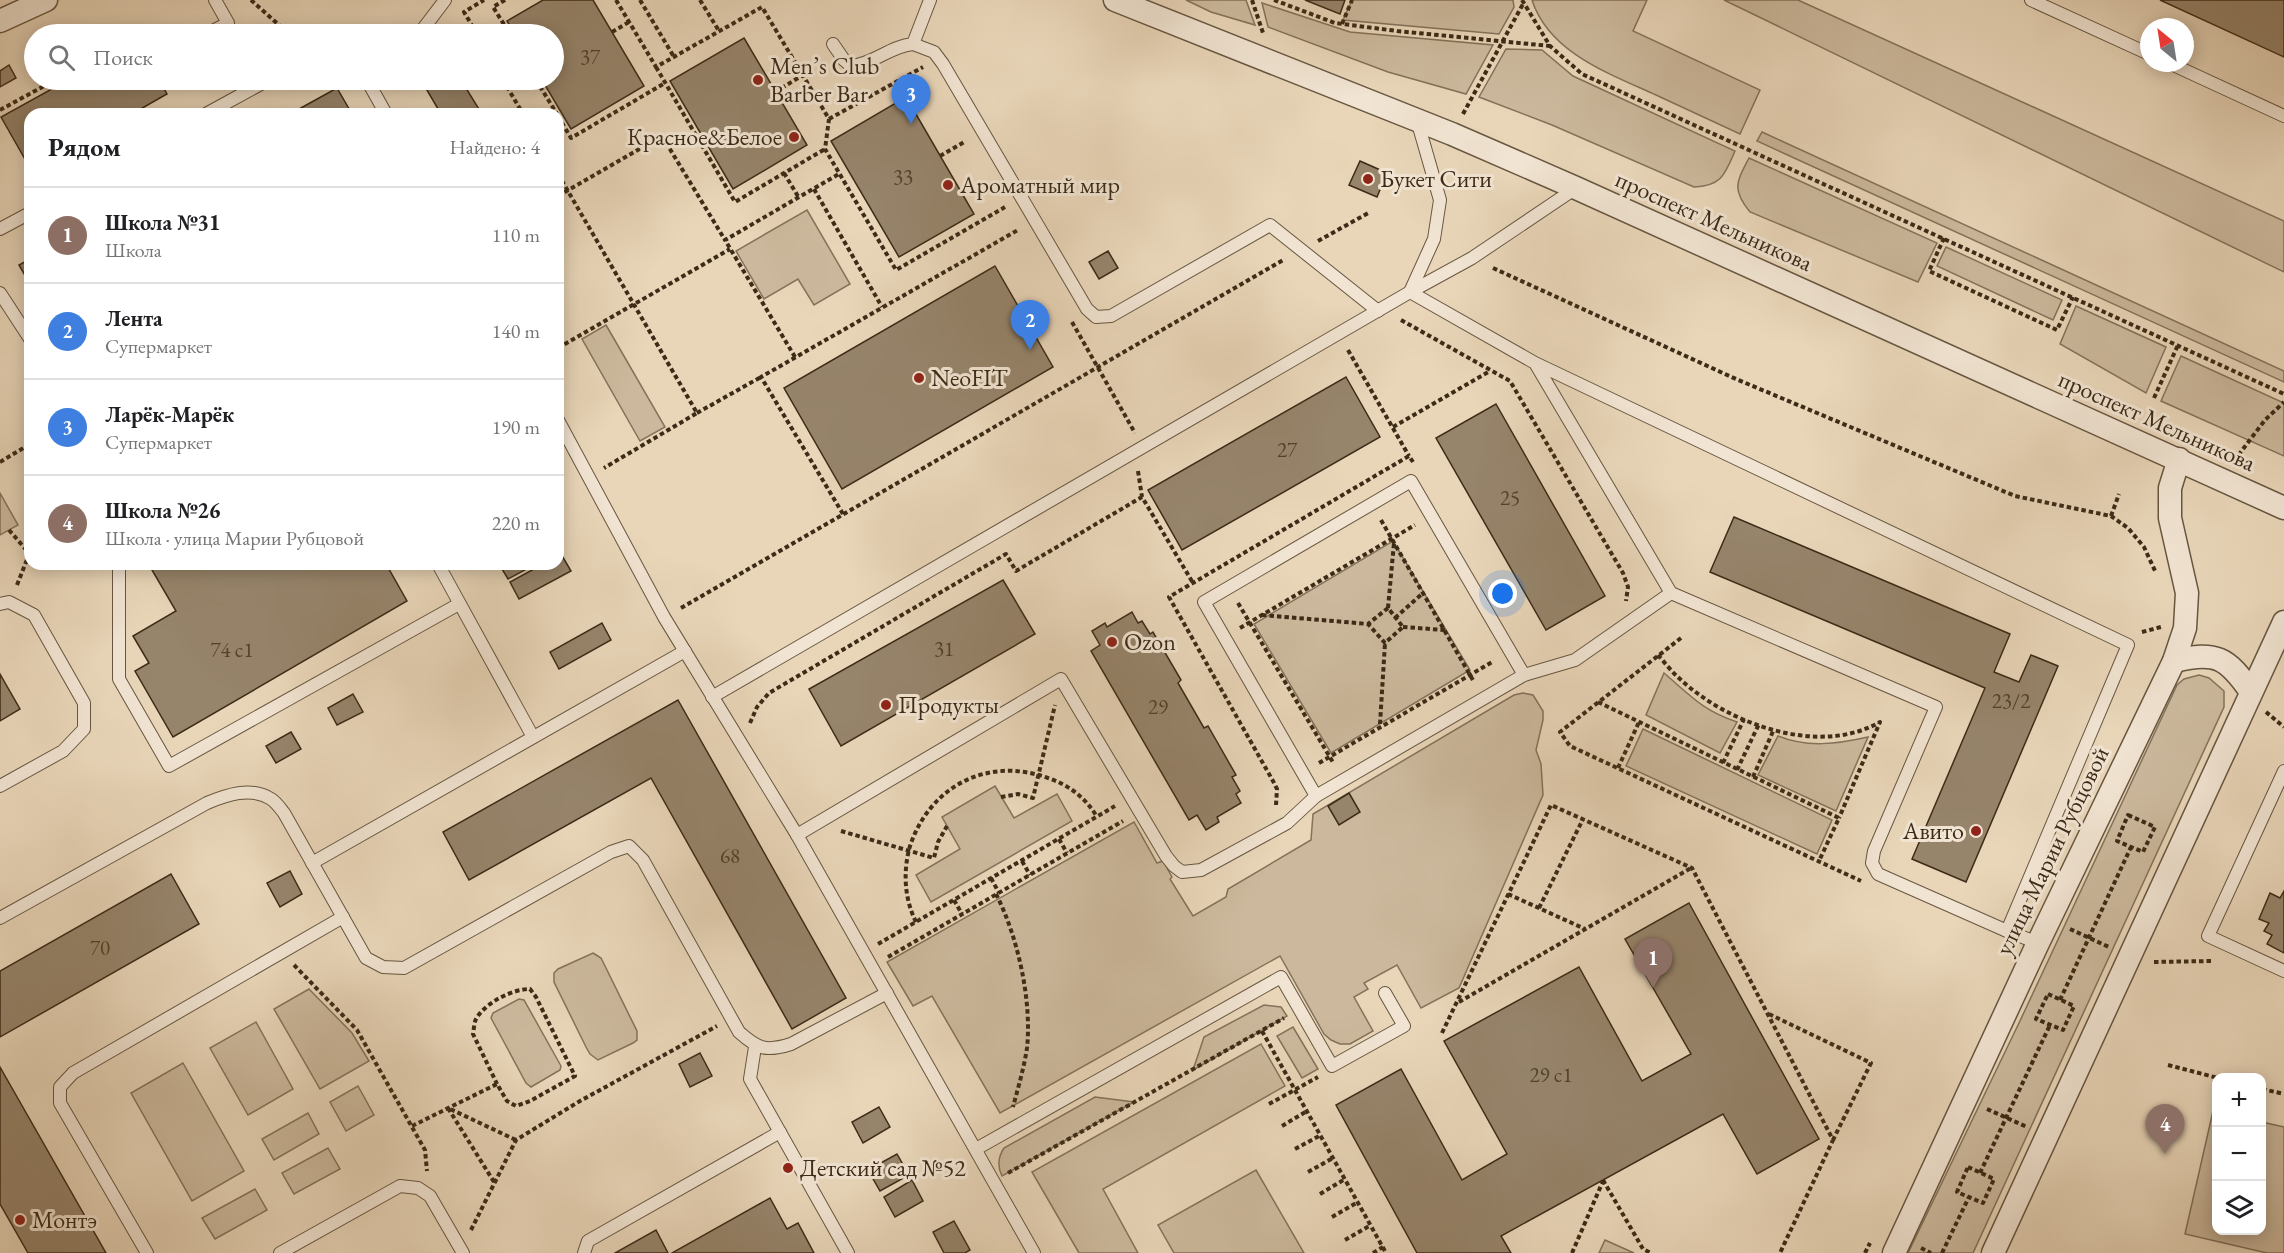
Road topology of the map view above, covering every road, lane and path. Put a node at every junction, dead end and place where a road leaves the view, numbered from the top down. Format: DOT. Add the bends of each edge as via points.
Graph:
graph roads {
  1 [pos="46,0"];
  2 [pos="215,0"];
  3 [pos="251,0"];
  4 [pos="445,0"];
  5 [pos="484,0"];
  6 [pos="505,0"];
  7 [pos="616,0"];
  8 [pos="640,0"];
  9 [pos="700,0"];
  10 [pos="758,0"];
  11 [pos="930,0"];
  12 [pos="1115,0"];
  13 [pos="1274,0"];
  14 [pos="1352,0"];
  15 [pos="2031,0"];
  16 [pos="1523,2"];
  17 [pos="762,7"];
  18 [pos="0,21"];
  19 [pos="629,22"];
  20 [pos="226,24"];
  21 [pos="278,24"];
  22 [pos="427,24"];
  23 [pos="471,24"];
  24 [pos="504,24"];
  25 [pos="1342,24"];
  26 [pos="719,31"];
  27 [pos="612,32"];
  28 [pos="1501,43"];
  29 [pos="834,44"];
  30 [pos="913,44"];
  31 [pos="1550,46"];
  32 [pos="2140,50"];
  33 [pos="674,57"];
  34 [pos="656,67"];
  35 [pos="2189,72"];
  36 [pos="803,75"];
  37 [pos="929,76"];
  38 [pos="665,83"];
  39 [pos="37,90"];
  40 [pos="250,90"];
  41 [pos="373,90"];
  42 [pos="509,90"];
  43 [pos="542,90"];
  44 [pos="775,92"];
  45 [pos="217,108"];
  46 [pos="383,108"];
  47 [pos="519,108"];
  48 [pos="553,108"];
  49 [pos="0,110"];
  50 [pos="2284,116"];
  51 [pos="829,119"];
  52 [pos="1417,120"];
  53 [pos="564,126"];
  54 [pos="961,131"];
  55 [pos="1452,134"];
  56 [pos="966,141"];
  57 [pos="825,149"];
  58 [pos="972,150"];
  59 [pos="940,156"];
  60 [pos="784,173"];
  61 [pos="839,174"];
  62 [pos="564,184"];
  63 [pos="1576,188"];
  64 [pos="814,189"];
  65 [pos="568,190"];
  66 [pos="564,192"];
  67 [pos="798,198"];
  68 [pos="1000,198"];
  69 [pos="1005,207"];
  70 [pos="1370,212"];
  71 [pos="1009,215"];
  72 [pos="24,216"];
  73 [pos="1013,222"];
  74 [pos="0,230"];
  75 [pos="1017,230"];
  76 [pos="1944,238"];
  77 [pos="1023,239"];
  78 [pos="725,240"];
  79 [pos="730,249"];
  80 [pos="1302,250"];
  81 [pos="1472,258"];
  82 [pos="1410,292"];
  83 [pos="0,293"];
  84 [pos="2073,297"];
  85 [pos="633,305"];
  86 [pos="882,307"];
  87 [pos="1378,310"];
  88 [pos="1069,318"];
  89 [pos="24,330"];
  90 [pos="564,345"];
  91 [pos="2178,345"];
  92 [pos="1348,350"];
  93 [pos="795,357"];
  94 [pos="1534,363"];
  95 [pos="1098,367"];
  96 [pos="1491,370"];
  97 [pos="761,377"];
  98 [pos="2284,394"];
  99 [pos="2154,398"];
  100 [pos="2284,402"];
  101 [pos="698,413"];
  102 [pos="1393,427"];
  103 [pos="564,431"];
  104 [pos="1142,446"];
  105 [pos="24,448"];
  106 [pos="1409,456"];
  107 [pos="2179,459"];
  108 [pos="0,462"];
  109 [pos="589,477"];
  110 [pos="2220,478"];
  111 [pos="2119,494"];
  112 [pos="1142,497"];
  113 [pos="1371,504"];
  114 [pos="2284,508"];
  115 [pos="843,514"];
  116 [pos="1431,515"];
  117 [pos="2111,516"];
  118 [pos="9,530"];
  119 [pos="1393,540"];
  120 [pos="24,546"];
  121 [pos="24,570"];
  122 [pos="119,570"];
  123 [pos="441,570"];
  124 [pos="2157,576"];
  125 [pos="1193,583"];
  126 [pos="1229,586"];
  127 [pos="1423,593"];
  128 [pos="1671,593"];
  129 [pos="1169,597"];
  130 [pos="4,603"];
  131 [pos="459,604"];
  132 [pos="1388,608"];
  133 [pos="1261,615"];
  134 [pos="664,617"];
  135 [pos="2163,617"];
  136 [pos="1395,618"];
  137 [pos="1250,622"];
  138 [pos="2284,622"];
  139 [pos="1368,624"];
  140 [pos="1403,627"];
  141 [pos="2161,627"];
  142 [pos="1445,630"];
  143 [pos="1224,637"];
  144 [pos="1680,638"];
  145 [pos="1385,643"];
  146 [pos="685,651"];
  147 [pos="1510,652"];
  148 [pos="1658,655"];
  149 [pos="2174,661"];
  150 [pos="1470,675"];
  151 [pos="1524,675"];
  152 [pos="1061,679"];
  153 [pos="712,697"];
  154 [pos="1484,699"];
  155 [pos="2255,699"];
  156 [pos="1598,702"];
  157 [pos="1744,719"];
  158 [pos="1639,722"];
  159 [pos="1380,724"];
  160 [pos="1759,724"];
  161 [pos="749,726"];
  162 [pos="2284,728"];
  163 [pos="1774,729"];
  164 [pos="533,737"];
  165 [pos="1330,757"];
  166 [pos="1723,762"];
  167 [pos="1618,768"];
  168 [pos="1737,770"];
  169 [pos="2284,771"];
  170 [pos="1302,772"];
  171 [pos="1038,774"];
  172 [pos="1753,777"];
  173 [pos="1343,780"];
  174 [pos="0,786"];
  175 [pos="1316,796"];
  176 [pos="1001,797"];
  177 [pos="1131,797"];
  178 [pos="1139,811"];
  179 [pos="1273,814"];
  180 [pos="1097,817"];
  181 [pos="1839,818"];
  182 [pos="1583,819"];
  183 [pos="814,824"];
  184 [pos="947,826"];
  185 [pos="796,835"];
  186 [pos="1059,839"];
  187 [pos="2131,847"];
  188 [pos="909,850"];
  189 [pos="1067,853"];
  190 [pos="1022,861"];
  191 [pos="1819,861"];
  192 [pos="312,863"];
  193 [pos="1692,868"];
  194 [pos="1030,875"];
  195 [pos="991,878"];
  196 [pos="1862,882"];
  197 [pos="998,894"];
  198 [pos="1508,894"];
  199 [pos="954,900"];
  200 [pos="1539,908"];
  201 [pos="962,914"];
  202 [pos="343,917"];
  203 [pos="0,918"];
  204 [pos="916,922"];
  205 [pos="2064,926"];
  206 [pos="1585,929"];
  207 [pos="2007,931"];
  208 [pos="2089,938"];
  209 [pos="2038,943"];
  210 [pos="2114,949"];
  211 [pos="864,952"];
  212 [pos="282,953"];
  213 [pos="2197,960"];
  214 [pos="2153,962"];
  215 [pos="872,967"];
  216 [pos="2284,971"];
  217 [pos="887,993"];
  218 [pos="1385,993"];
  219 [pos="2061,1000"];
  220 [pos="1456,1003"];
  221 [pos="1299,1009"];
  222 [pos="1768,1014"];
  223 [pos="731,1018"];
  224 [pos="2050,1025"];
  225 [pos="1262,1031"];
  226 [pos="1442,1033"];
  227 [pos="755,1047"];
  228 [pos="2168,1065"];
  229 [pos="1321,1074"];
  230 [pos="2212,1076"];
  231 [pos="497,1084"];
  232 [pos="1295,1090"];
  233 [pos="2266,1090"];
  234 [pos="2284,1094"];
  235 [pos="1269,1104"];
  236 [pos="1978,1105"];
  237 [pos="448,1108"];
  238 [pos="1307,1112"];
  239 [pos="2006,1118"];
  240 [pos="412,1126"];
  241 [pos="1282,1126"];
  242 [pos="2031,1129"];
  243 [pos="780,1132"];
  244 [pos="1008,1132"];
  245 [pos="1321,1135"];
  246 [pos="516,1140"];
  247 [pos="1833,1140"];
  248 [pos="976,1149"];
  249 [pos="1295,1149"];
  250 [pos="1333,1158"];
  251 [pos="1308,1172"];
  252 [pos="1980,1173"];
  253 [pos="1345,1179"];
  254 [pos="994,1181"];
  255 [pos="495,1183"];
  256 [pos="1320,1194"];
  257 [pos="430,1196"];
  258 [pos="1969,1197"];
  259 [pos="1358,1202"];
  260 [pos="1332,1217"];
  261 [pos="1371,1225"];
  262 [pos="1345,1240"];
  263 [pos="1383,1247"];
  264 [pos="462,1251"];
  265 [pos="147,1253"];
  266 [pos="280,1253"];
  267 [pos="584,1253"];
  268 [pos="848,1253"];
  269 [pos="1034,1253"];
  270 [pos="1373,1253"];
  271 [pos="1386,1253"];
  272 [pos="1572,1253"];
  273 [pos="1651,1253"];
  274 [pos="1780,1253"];
  275 [pos="1894,1253"];
  276 [pos="1942,1253"];
  277 [pos="1993,1253"];
  1 -- 18 [label="street"];
  2 -- 20 [label="lane"];
  3 -- 21 [label="path"];
  4 -- 22 [label="lane"];
  5 -- 23 [label="path" via="464,12"];
  6 -- 24 [label="path" via="494,7"];
  7 -- 19 [label="path"];
  8 -- 33 [label="path"];
  9 -- 26 [label="path"];
  10 -- 17 [label="path"];
  11 -- 30 [label="lane"];
  12 -- 52 [label="street, проспект Мельникова"];
  13 -- 25 [label="path"];
  14 -- 25 [label="path"];
  15 -- 32 [label="lane"];
  16 -- 28 [label="path"];
  16 -- 31 [label="path"];
  17 -- 26 [label="path"];
  17 -- 36 [label="path"];
  19 -- 27 [label="path"];
  19 -- 34 [label="path"];
  25 -- 28 [label="path"];
  26 -- 33 [label="path"];
  28 -- 31 [label="path"];
  28 -- 55 [label="path"];
  29 -- 30 [label="lane" via="851,66 864,65 899,45"];
  30 -- 80 [label="lane" via="934,52 944,64 1087,309 1096,317 1111,316 1270,225"];
  31 -- 76 [label="path" via="1582,74"];
  33 -- 34 [label="path"];
  34 -- 38 [label="path"];
  35 -- 50 [label="lane"];
  36 -- 44 [label="path"];
  36 -- 51 [label="path"];
  37 -- 51 [label="path" via="924,67"];
  38 -- 53 [label="path" via="571,138"];
  38 -- 60 [label="path" via="735,202"];
  39 -- 49 [label="path"];
  40 -- 45 [label="lane"];
  41 -- 46 [label="lane"];
  42 -- 47 [label="path"];
  43 -- 48 [label="path"];
  51 -- 57 [label="path"];
  52 -- 55 [label="street, проспект Мельникова"];
  52 -- 82 [label="lane" via="1440,201 1434,239"];
  54 -- 56 [label="path"];
  55 -- 63 [label="street, проспект Мельникова"];
  56 -- 58 [label="path"];
  56 -- 59 [label="path"];
  57 -- 60 [label="path"];
  57 -- 61 [label="path"];
  60 -- 67 [label="path"];
  61 -- 64 [label="path"];
  61 -- 69 [label="path" via="896,270"];
  62 -- 65 [label="path"];
  63 -- 81 [label="lane"];
  63 -- 107 [label="street, проспект Мельникова"];
  64 -- 67 [label="path"];
  64 -- 86 [label="path"];
  65 -- 66 [label="path"];
  65 -- 78 [label="path" via="662,135"];
  65 -- 85 [label="path"];
  67 -- 78 [label="path"];
  68 -- 69 [label="path"];
  69 -- 71 [label="path"];
  70 -- 80 [label="path"];
  72 -- 74 [label="lane"];
  73 -- 75 [label="path"];
  75 -- 77 [label="path"];
  75 -- 86 [label="path"];
  76 -- 84 [label="path"];
  76 -- 84 [label="path" via="1929,271 2057,330"];
  78 -- 79 [label="path"];
  79 -- 85 [label="path"];
  79 -- 93 [label="path"];
  80 -- 87 [label="lane"];
  80 -- 95 [label="path"];
  81 -- 82 [label="lane"];
  81 -- 117 [label="path" via="1736,379 2015,496"];
  82 -- 87 [label="lane"];
  82 -- 94 [label="lane"];
  83 -- 89 [label="lane"];
  84 -- 91 [label="path"];
  85 -- 90 [label="path"];
  85 -- 101 [label="path"];
  86 -- 93 [label="path"];
  87 -- 104 [label="lane"];
  88 -- 95 [label="path"];
  91 -- 98 [label="path"];
  91 -- 99 [label="path"];
  92 -- 102 [label="path"];
  93 -- 97 [label="path"];
  94 -- 128 [label="lane"];
  94 -- 207 [label="lane" via="2128,645"];
  95 -- 104 [label="path"];
  95 -- 115 [label="path"];
  96 -- 102 [label="path"];
  97 -- 101 [label="path"];
  97 -- 115 [label="path"];
  100 -- 110 [label="path"];
  101 -- 109 [label="path"];
  102 -- 106 [label="path"];
  103 -- 109 [label="lane"];
  104 -- 112 [label="path" via="1138,471"];
  104 -- 153 [label="lane"];
  105 -- 108 [label="path"];
  107 -- 110 [label="street, проспект Мельникова"];
  107 -- 149 [label="street, улица Марии Рубцовой" via="2170,488 2170,518 2187,593 2185,628"];
  109 -- 134 [label="lane"];
  110 -- 114 [label="street, проспект Мельникова"];
  111 -- 117 [label="path"];
  112 -- 125 [label="path"];
  112 -- 161 [label="path" via="1016,570 1006,554 769,693 757,707"];
  113 -- 116 [label="lane" via="1411,481"];
  113 -- 119 [label="path"];
  113 -- 126 [label="lane"];
  115 -- 134 [label="path"];
  116 -- 119 [label="path"];
  116 -- 147 [label="lane"];
  117 -- 124 [label="path" via="2144,547"];
  118 -- 120 [label="path"];
  119 -- 127 [label="path"];
  119 -- 132 [label="path"];
  119 -- 133 [label="path"];
  121 -- 130 [label="path"];
  122 -- 131 [label="lane" via="119,679 169,766"];
  123 -- 131 [label="lane"];
  126 -- 137 [label="path"];
  126 -- 143 [label="lane" via="1203,602"];
  127 -- 136 [label="path"];
  127 -- 142 [label="path"];
  128 -- 151 [label="lane" via="1575,660"];
  128 -- 207 [label="lane" via="1936,707 1872,863 1878,874"];
  129 -- 179 [label="path" via="1273,781 1278,797"];
  130 -- 174 [label="lane" via="34,615 84,703 84,729 63,751"];
  131 -- 164 [label="lane"];
  132 -- 136 [label="path"];
  132 -- 139 [label="path"];
  133 -- 137 [label="path"];
  133 -- 139 [label="path"];
  134 -- 146 [label="lane"];
  135 -- 141 [label="path"];
  136 -- 140 [label="path"];
  137 -- 143 [label="path"];
  137 -- 165 [label="path"];
  138 -- 155 [label="street"];
  139 -- 145 [label="path"];
  140 -- 142 [label="path"];
  140 -- 145 [label="path"];
  142 -- 150 [label="path"];
  143 -- 170 [label="lane"];
  144 -- 148 [label="path"];
  145 -- 159 [label="path"];
  146 -- 153 [label="lane"];
  146 -- 164 [label="lane"];
  147 -- 150 [label="path"];
  147 -- 151 [label="lane"];
  148 -- 156 [label="path"];
  148 -- 157 [label="path" via="1691,689"];
  149 -- 155 [label="street" via="2197,656 2220,658 2238,673"];
  149 -- 209 [label="street, улица Марии Рубцовой"];
  150 -- 154 [label="path"];
  150 -- 165 [label="path"];
  151 -- 154 [label="lane"];
  152 -- 171 [label="path"];
  152 -- 177 [label="lane"];
  152 -- 183 [label="lane"];
  153 -- 185 [label="lane"];
  154 -- 173 [label="lane"];
  155 -- 162 [label="path"];
  155 -- 277 [label="street"];
  156 -- 158 [label="path"];
  156 -- 167 [label="path" via="1560,732 1570,746"];
  157 -- 160 [label="path"];
  157 -- 166 [label="path"];
  158 -- 166 [label="path"];
  158 -- 167 [label="path"];
  160 -- 163 [label="path"];
  160 -- 168 [label="path"];
  163 -- 172 [label="path"];
  163 -- 181 [label="path" via="1814,737 1834,736 1880,722"];
  164 -- 192 [label="lane"];
  165 -- 170 [label="path"];
  165 -- 173 [label="path"];
  166 -- 168 [label="path"];
  167 -- 191 [label="path"];
  168 -- 172 [label="path"];
  169 -- 216 [label="lane" via="2208,936"];
  170 -- 175 [label="lane"];
  171 -- 176 [label="path" via="1033,798 1018,794"];
  171 -- 180 [label="path" via="1073,790"];
  171 -- 188 [label="path" via="994,771 958,784 922,818"];
  172 -- 181 [label="path"];
  173 -- 175 [label="lane"];
  175 -- 178 [label="lane" via="1287,823 1192,873 1174,866"];
  177 -- 178 [label="lane"];
  177 -- 180 [label="path"];
  178 -- 189 [label="path"];
  180 -- 186 [label="path"];
  181 -- 191 [label="path"];
  182 -- 193 [label="path"];
  182 -- 198 [label="path" via="1551,805"];
  182 -- 200 [label="path"];
  183 -- 185 [label="lane"];
  183 -- 188 [label="path"];
  184 -- 188 [label="path" via="934,858"];
  185 -- 211 [label="lane"];
  186 -- 189 [label="path"];
  186 -- 190 [label="path"];
  187 -- 187 [label="path" via="2117,841 2128,816 2155,827 2143,852"];
  187 -- 208 [label="path"];
  188 -- 204 [label="path" via="905,875"];
  189 -- 194 [label="path"];
  190 -- 194 [label="path"];
  190 -- 195 [label="path"];
  191 -- 196 [label="path"];
  192 -- 202 [label="lane"];
  192 -- 203 [label="lane" via="284,813 271,799 252,792 227,795"];
  193 -- 206 [label="path"];
  193 -- 222 [label="path"];
  194 -- 197 [label="path"];
  195 -- 197 [label="path"];
  195 -- 199 [label="path"];
  197 -- 201 [label="path"];
  197 -- 244 [label="path" via="1013,940 1028,1015 1027,1049"];
  198 -- 200 [label="path"];
  198 -- 220 [label="path"];
  199 -- 201 [label="path"];
  199 -- 204 [label="path"];
  200 -- 206 [label="path"];
  201 -- 215 [label="path"];
  202 -- 212 [label="lane"];
  202 -- 223 [label="lane" via="366,958 383,967 404,968 628,846 643,860"];
  204 -- 211 [label="path"];
  205 -- 208 [label="path"];
  206 -- 220 [label="path"];
  207 -- 209 [label="lane"];
  208 -- 210 [label="path"];
  208 -- 219 [label="path"];
  209 -- 275 [label="street, улица Марии Рубцовой"];
  211 -- 215 [label="lane"];
  212 -- 240 [label="path" via="357,1030"];
  212 -- 265 [label="lane" via="74,1073 60,1087 60,1103"];
  213 -- 214 [label="path"];
  215 -- 217 [label="lane"];
  217 -- 227 [label="lane" via="791,1044 775,1049"];
  217 -- 248 [label="lane"];
  218 -- 221 [label="lane" via="1404,1026 1332,1066"];
  219 -- 224 [label="path" via="2074,1006 2062,1030"];
  219 -- 224 [label="path" via="2048,994 2036,1019"];
  220 -- 226 [label="path"];
  221 -- 225 [label="path"];
  221 -- 244 [label="lane" via="1281,977"];
  222 -- 247 [label="path"];
  222 -- 247 [label="path" via="1870,1062"];
  223 -- 227 [label="lane"];
  223 -- 246 [label="path"];
  224 -- 239 [label="path"];
  225 -- 232 [label="path"];
  225 -- 254 [label="path"];
  227 -- 243 [label="lane" via="750,1079"];
  228 -- 230 [label="path"];
  229 -- 232 [label="path"];
  231 -- 231 [label="path" via="507,1101 516,1106 575,1076 530,989 518,989 487,1007 476,1019 473,1034"];
  231 -- 237 [label="path"];
  232 -- 235 [label="path"];
  232 -- 238 [label="path"];
  233 -- 234 [label="path"];
  236 -- 239 [label="path"];
  237 -- 240 [label="path"];
  237 -- 246 [label="path"];
  237 -- 255 [label="path"];
  238 -- 241 [label="path"];
  238 -- 245 [label="path"];
  239 -- 242 [label="path"];
  239 -- 252 [label="path"];
  240 -- 257 [label="path" via="425,1150"];
  243 -- 267 [label="lane" via="588,1241"];
  243 -- 268 [label="lane"];
  244 -- 248 [label="lane"];
  245 -- 249 [label="path"];
  245 -- 250 [label="path"];
  246 -- 255 [label="path"];
  247 -- 274 [label="path"];
  248 -- 254 [label="lane"];
  250 -- 251 [label="path"];
  250 -- 253 [label="path"];
  252 -- 258 [label="path" via="1968,1167 1957,1192"];
  252 -- 258 [label="path" via="1994,1179 1983,1203"];
  253 -- 256 [label="path"];
  253 -- 259 [label="path"];
  254 -- 269 [label="lane"];
  255 -- 264 [label="path"];
  257 -- 264 [label="lane"];
  257 -- 266 [label="lane" via="418,1188 400,1186"];
  258 -- 276 [label="path"];
  259 -- 260 [label="path"];
  259 -- 261 [label="path"];
  261 -- 262 [label="path"];
  261 -- 263 [label="path"];
  263 -- 270 [label="path"];
  263 -- 271 [label="path"];
  272 -- 273 [label="path" via="1603,1180 1643,1249"];
}
